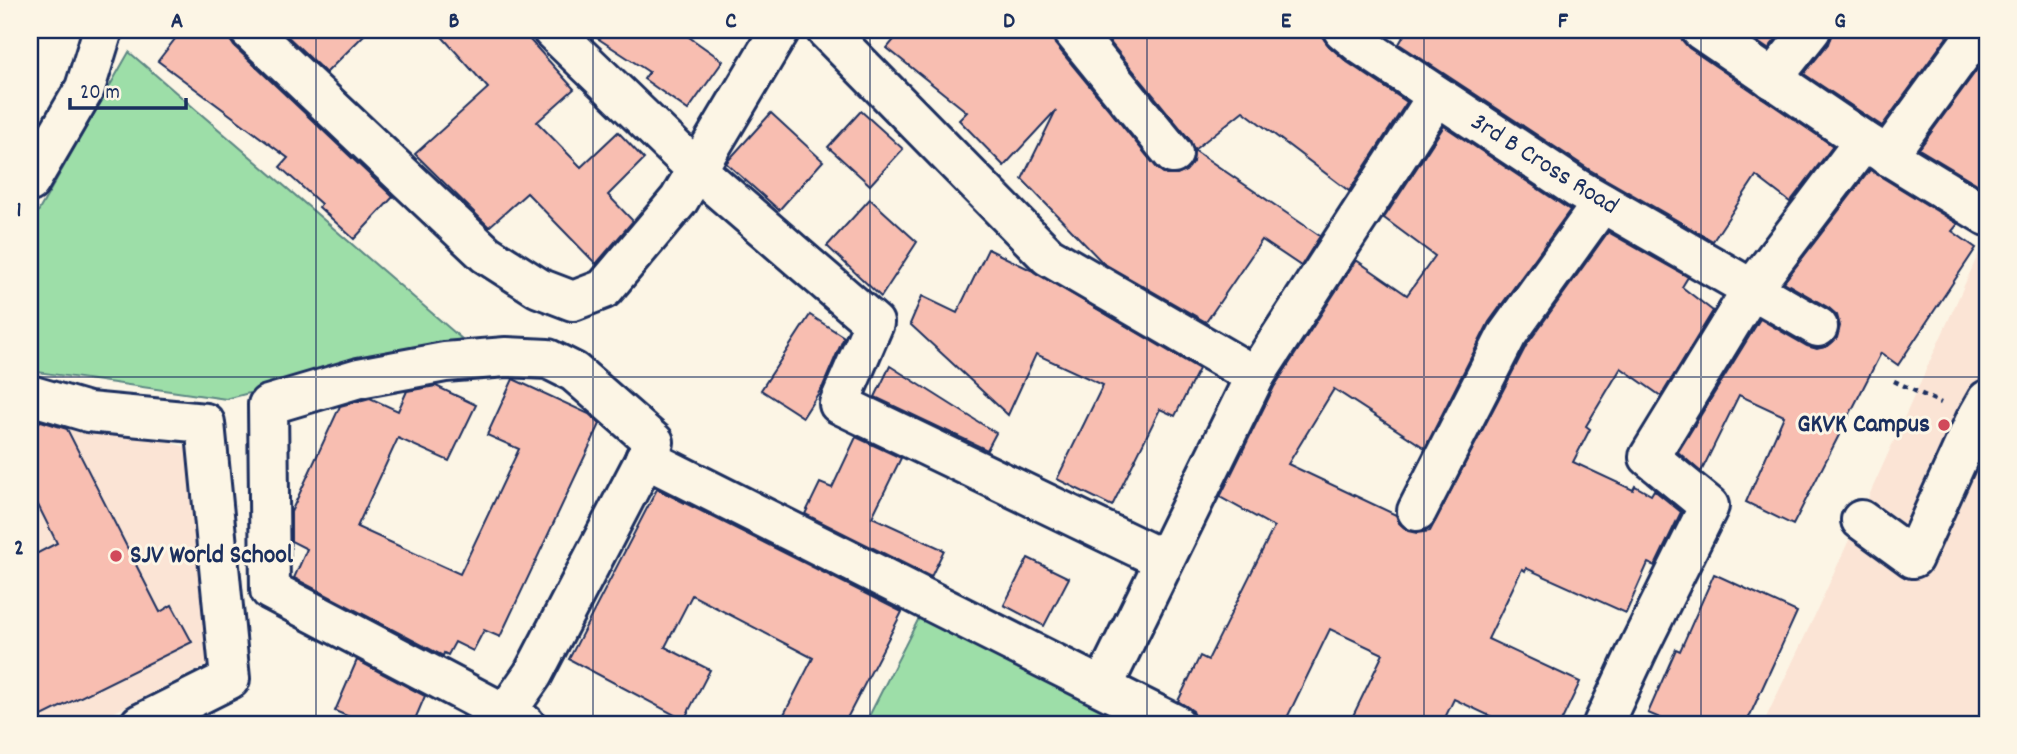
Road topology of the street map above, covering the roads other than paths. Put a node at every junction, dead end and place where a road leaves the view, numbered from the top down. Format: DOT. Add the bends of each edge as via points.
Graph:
graph roads {
  1 [pos="103,30"];
  2 [pos="249,30"];
  3 [pos="552,30"];
  4 [pos="780,30"];
  5 [pos="826,30"];
  6 [pos="1072,30"];
  7 [pos="1343,30"];
  8 [pos="1700,30"];
  9 [pos="1811,30"];
  10 [pos="1979,30"];
  11 [pos="1772,79"];
  12 [pos="1437,96"];
  13 [pos="1876,149"];
  14 [pos="1173,154"];
  15 [pos="698,171"];
  16 [pos="30,182"];
  17 [pos="1602,203"];
  18 [pos="1987,216"];
  19 [pos="1752,289"];
  20 [pos="1818,327"];
  21 [pos="1255,376"];
  22 [pos="30,394"];
  23 [pos="1981,411"];
  24 [pos="645,458"];
  25 [pos="1416,511"];
  26 [pos="1861,520"];
  27 [pos="1164,560"];
  28 [pos="1109,674"];
  29 [pos="510,721"];
  30 [pos="140,724"];
  31 [pos="1175,724"];
  32 [pos="1603,724"];
  1 -- 16 [label="street" via="85,88"];
  2 -- 15 [label="street" via="486,254 539,288 573,301 604,289"];
  3 -- 15 [label="street"];
  4 -- 15 [label="street"];
  5 -- 21 [label="street" via="1048,256"];
  6 -- 14 [label="street"];
  7 -- 12 [label="street, 3rd B Cross Road"];
  8 -- 11 [label="street"];
  9 -- 11 [label="street"];
  10 -- 13 [label="street"];
  11 -- 13 [label="street"];
  12 -- 17 [label="street, 3rd B Cross Road"];
  12 -- 21 [label="street"];
  13 -- 18 [label="street"];
  13 -- 19 [label="street"];
  15 -- 27 [label="street" via="874,323 839,404"];
  17 -- 19 [label="street, 3rd B Cross Road"];
  17 -- 25 [label="street" via="1507,335"];
  19 -- 20 [label="street, 3rd B Cross Road"];
  19 -- 32 [label="street" via="1649,457 1709,506"];
  21 -- 27 [label="street"];
  22 -- 30 [label="street" via="88,412 205,423 230,679"];
  23 -- 26 [label="street" via="1913,558"];
  24 -- 29 [label="street"];
  24 -- 29 [label="street" via="654,442 574,372 548,359 445,362 359,378 268,405 270,590"];
  24 -- 31 [label="street"];
  27 -- 28 [label="street"];
}
